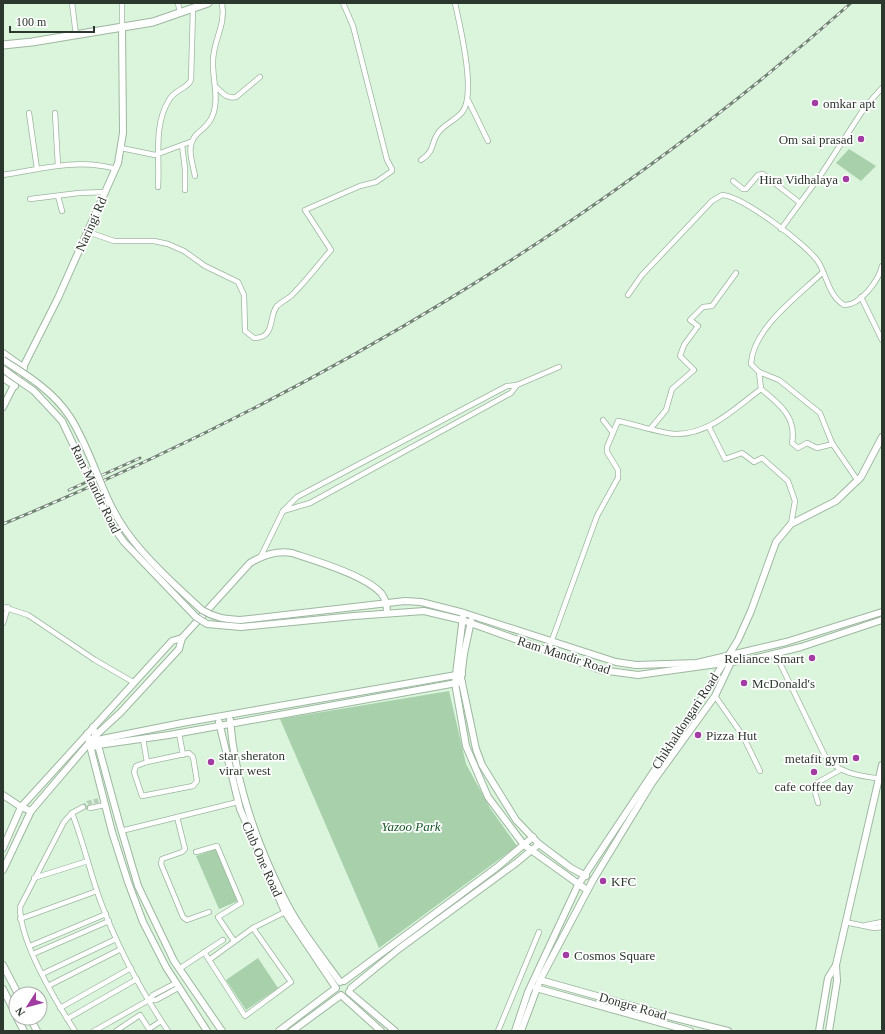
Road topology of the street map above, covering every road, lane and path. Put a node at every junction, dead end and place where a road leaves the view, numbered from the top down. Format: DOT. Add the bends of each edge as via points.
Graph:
graph roads {
  1 [pos="72,3"];
  2 [pos="122,3"];
  3 [pos="178,3"];
  4 [pos="208,3"];
  5 [pos="222,3"];
  6 [pos="343,3"];
  7 [pos="455,3"];
  8 [pos="193,8"];
  9 [pos="180,13"];
  10 [pos="122,27"];
  11 [pos="76,35"];
  12 [pos="3,45"];
  13 [pos="260,77"];
  14 [pos="216,87"];
  15 [pos="882,88"];
  16 [pos="468,100"];
  17 [pos="29,112"];
  18 [pos="55,113"];
  19 [pos="488,141"];
  20 [pos="190,142"];
  21 [pos="182,144"];
  22 [pos="121,148"];
  23 [pos="159,153"];
  24 [pos="421,160"];
  25 [pos="58,166"];
  26 [pos="116,169"];
  27 [pos="37,170"];
  28 [pos="3,175"];
  29 [pos="195,176"];
  30 [pos="733,181"];
  31 [pos="158,187"];
  32 [pos="185,190"];
  33 [pos="106,192"];
  34 [pos="58,196"];
  35 [pos="30,199"];
  36 [pos="800,203"];
  37 [pos="62,211"];
  38 [pos="781,229"];
  39 [pos="88,232"];
  40 [pos="882,266"];
  41 [pos="736,273"];
  42 [pos="822,273"];
  43 [pos="628,294"];
  44 [pos="861,297"];
  45 [pos="882,340"];
  46 [pos="3,353"];
  47 [pos="3,360"];
  48 [pos="559,367"];
  49 [pos="24,368"];
  50 [pos="3,369"];
  51 [pos="759,372"];
  52 [pos="3,378"];
  53 [pos="517,384"];
  54 [pos="15,386"];
  55 [pos="761,389"];
  56 [pos="3,407"];
  57 [pos="603,420"];
  58 [pos="709,427"];
  59 [pos="651,428"];
  60 [pos="416,433"];
  61 [pos="613,433"];
  62 [pos="882,437"];
  63 [pos="421,441"];
  64 [pos="833,444"];
  65 [pos="858,481"];
  66 [pos="283,511"];
  67 [pos="791,524"];
  68 [pos="261,556"];
  69 [pos="387,603"];
  70 [pos="5,607"];
  71 [pos="882,612"];
  72 [pos="464,613"];
  73 [pos="387,614"];
  74 [pos="462,620"];
  75 [pos="471,620"];
  76 [pos="882,620"];
  77 [pos="3,623"];
  78 [pos="182,638"];
  79 [pos="738,640"];
  80 [pos="551,642"];
  81 [pos="548,651"];
  82 [pos="735,653"];
  83 [pos="775,653"];
  84 [pos="726,656"];
  85 [pos="731,662"];
  86 [pos="722,663"];
  87 [pos="459,674"];
  88 [pos="133,682"];
  89 [pos="458,683"];
  90 [pos="715,696"];
  91 [pos="230,715"];
  92 [pos="218,717"];
  93 [pos="230,724"];
  94 [pos="220,725"];
  95 [pos="93,727"];
  96 [pos="179,733"];
  97 [pos="87,734"];
  98 [pos="143,739"];
  99 [pos="97,740"];
  100 [pos="90,745"];
  101 [pos="183,755"];
  102 [pos="147,762"];
  103 [pos="882,765"];
  104 [pos="840,770"];
  105 [pos="760,771"];
  106 [pos="881,779"];
  107 [pos="3,795"];
  108 [pos="238,802"];
  109 [pos="818,803"];
  110 [pos="105,805"];
  111 [pos="21,807"];
  112 [pos="83,807"];
  113 [pos="90,808"];
  114 [pos="31,811"];
  115 [pos="72,813"];
  116 [pos="177,817"];
  117 [pos="121,831"];
  118 [pos="533,837"];
  119 [pos="539,844"];
  120 [pos="524,845"];
  121 [pos="3,848"];
  122 [pos="530,851"];
  123 [pos="196,852"];
  124 [pos="88,861"];
  125 [pos="3,870"];
  126 [pos="584,875"];
  127 [pos="34,878"];
  128 [pos="593,880"];
  129 [pos="578,885"];
  130 [pos="588,890"];
  131 [pos="97,891"];
  132 [pos="209,912"];
  133 [pos="285,912"];
  134 [pos="106,914"];
  135 [pos="20,919"];
  136 [pos="109,921"];
  137 [pos="845,922"];
  138 [pos="882,922"];
  139 [pos="866,925"];
  140 [pos="882,927"];
  141 [pos="253,928"];
  142 [pos="539,932"];
  143 [pos="116,939"];
  144 [pos="224,940"];
  145 [pos="234,941"];
  146 [pos="30,946"];
  147 [pos="121,949"];
  148 [pos="204,952"];
  149 [pos="33,954"];
  150 [pos="209,960"];
  151 [pos="3,965"];
  152 [pos="836,965"];
  153 [pos="131,968"];
  154 [pos="179,969"];
  155 [pos="42,974"];
  156 [pos="137,979"];
  157 [pos="540,980"];
  158 [pos="342,982"];
  159 [pos="177,985"];
  160 [pos="14,986"];
  161 [pos="48,986"];
  162 [pos="336,988"];
  163 [pos="536,988"];
  164 [pos="3,989"];
  165 [pos="350,990"];
  166 [pos="341,995"];
  167 [pos="8,999"];
  168 [pos="149,1000"];
  169 [pos="60,1008"];
  170 [pos="67,1019"];
  171 [pos="161,1021"];
  172 [pos="148,1030"];
  173 [pos="74,1031"];
  174 [pos="94,1031"];
  175 [pos="116,1031"];
  176 [pos="167,1031"];
  177 [pos="207,1031"];
  178 [pos="222,1031"];
  179 [pos="279,1031"];
  180 [pos="292,1031"];
  181 [pos="381,1031"];
  182 [pos="395,1031"];
  183 [pos="498,1031"];
  184 [pos="515,1031"];
  185 [pos="521,1031"];
  186 [pos="690,1031"];
  187 [pos="728,1031"];
  188 [pos="819,1031"];
  189 [pos="829,1031"];
  1 -- 11 [label="street"];
  2 -- 10 [label="street"];
  3 -- 9 [label="street"];
  4 -- 8 [label="main road"];
  5 -- 14 [label="street" via="224,21 213,60"];
  6 -- 39 [label="street" via="353,26 386,160 392,171 376,182 360,186 305,210 331,250 291,296 277,307 272,327 265,334 254,338 245,331 244,295 238,282 168,244 154,241 114,241"];
  7 -- 16 [label="street" via="469,82"];
  8 -- 9 [label="main road"];
  8 -- 23 [label="street" via="191,80 173,93 165,108 158,131"];
  9 -- 10 [label="main road" via="153,22"];
  10 -- 11 [label="main road"];
  10 -- 22 [label="street, Naringi Rd"];
  11 -- 12 [label="main road"];
  13 -- 14 [label="street" via="232,98 227,97"];
  14 -- 20 [label="street" via="212,118"];
  15 -- 36 [label="street"];
  16 -- 19 [label="street"];
  16 -- 24 [label="street" via="463,111 438,133 433,147"];
  17 -- 27 [label="street"];
  18 -- 25 [label="street"];
  20 -- 21 [label="street"];
  20 -- 29 [label="street"];
  21 -- 23 [label="street"];
  21 -- 32 [label="street"];
  22 -- 23 [label="street" via="155,155"];
  22 -- 26 [label="street, Naringi Rd"];
  23 -- 31 [label="street"];
  25 -- 26 [label="street" via="97,164"];
  25 -- 27 [label="street"];
  26 -- 33 [label="street, Naringi Rd"];
  27 -- 28 [label="street"];
  30 -- 36 [label="street" via="746,189 763,174"];
  33 -- 34 [label="street"];
  33 -- 39 [label="street, Naringi Rd"];
  34 -- 35 [label="street"];
  34 -- 37 [label="street"];
  36 -- 38 [label="street"];
  38 -- 42 [label="street" via="811,253"];
  38 -- 43 [label="street" via="741,200 719,195 642,275"];
  39 -- 49 [label="street, Naringi Rd"];
  40 -- 44 [label="street" via="868,291"];
  41 -- 59 [label="street" via="712,306 702,307 690,320 698,326 684,345 680,356 694,370 672,389 666,410"];
  42 -- 44 [label="street" via="840,303 848,305"];
  42 -- 51 [label="street" via="767,326 758,339 751,364"];
  44 -- 45 [label="street"];
  46 -- 49 [label="street"];
  47 -- 69 [label="street, bridge" via="39,385 69,415 83,439 113,510 126,531 202,610 213,617 240,620"];
  48 -- 53 [label="street"];
  49 -- 54 [label="street, Naringi Rd"];
  50 -- 73 [label="street, Ram Mandir Road, bridge" via="34,391 62,420 111,524 124,542 196,617 207,624 241,627"];
  51 -- 55 [label="street"];
  51 -- 64 [label="street" via="779,380 820,413"];
  52 -- 54 [label="street"];
  53 -- 60 [label="street" via="507,386"];
  53 -- 63 [label="street" via="511,394"];
  54 -- 56 [label="street, Naringi Rd"];
  55 -- 58 [label="street"];
  55 -- 64 [label="street" via="781,405 792,422 792,443 798,448 808,443 817,448"];
  57 -- 61 [label="street"];
  58 -- 59 [label="street" via="675,434"];
  58 -- 67 [label="street" via="725,459 742,453 754,462 762,458 788,481 795,501"];
  59 -- 61 [label="street" via="618,421"];
  60 -- 63 [label="street"];
  60 -- 66 [label="street" via="297,497"];
  61 -- 80 [label="street" via="607,452 618,470 618,478 597,516"];
  62 -- 65 [label="street"];
  63 -- 66 [label="street" via="310,502"];
  64 -- 65 [label="street"];
  65 -- 67 [label="street" via="836,501"];
  66 -- 68 [label="street"];
  67 -- 79 [label="street" via="776,542"];
  68 -- 69 [label="street" via="282,551 318,561 372,586 382,594"];
  68 -- 78 [label="street" via="250,564"];
  69 -- 72 [label="street" via="421,602"];
  69 -- 73 [label="street"];
  70 -- 77 [label="street"];
  70 -- 88 [label="street" via="28,615"];
  71 -- 82 [label="street" via="786,642"];
  72 -- 74 [label="street"];
  72 -- 75 [label="street"];
  73 -- 74 [label="street, Ram Mandir Road" via="424,611"];
  74 -- 75 [label="street, Ram Mandir Road"];
  74 -- 87 [label="street"];
  75 -- 80 [label="street"];
  75 -- 81 [label="street, Ram Mandir Road"];
  75 -- 87 [label="street"];
  76 -- 83 [label="street, Ram Mandir Road"];
  78 -- 88 [label="street" via="172,641"];
  78 -- 99 [label="street" via="179,649"];
  79 -- 82 [label="street, Chikhaldongari Road"];
  79 -- 84 [label="street, Chikhaldongari Road"];
  80 -- 81 [label="street"];
  80 -- 84 [label="street" via="616,662 636,665 697,663"];
  81 -- 86 [label="street, Ram Mandir Road" via="601,670 638,675"];
  82 -- 84 [label="street"];
  82 -- 85 [label="street, Chikhaldongari Road"];
  83 -- 85 [label="street, Ram Mandir Road"];
  83 -- 104 [label="street" via="825,756"];
  84 -- 86 [label="street, Chikhaldongari Road"];
  85 -- 86 [label="street, Ram Mandir Road"];
  85 -- 90 [label="street, Chikhaldongari Road"];
  86 -- 126 [label="street, Chikhaldongari Road" via="692,714"];
  87 -- 89 [label="street"];
  87 -- 91 [label="street"];
  88 -- 95 [label="street"];
  89 -- 93 [label="street"];
  89 -- 118 [label="street" via="482,765 516,820"];
  89 -- 120 [label="street" via="466,746 488,797"];
  90 -- 105 [label="street" via="743,736"];
  90 -- 128 [label="street, Chikhaldongari Road" via="655,779"];
  91 -- 92 [label="street"];
  91 -- 93 [label="street, Club One Road"];
  92 -- 94 [label="street, Club One Road"];
  92 -- 99 [label="street"];
  93 -- 94 [label="street"];
  93 -- 158 [label="street, Club One Road" via="241,780 259,841 284,897 310,941"];
  94 -- 96 [label="street"];
  94 -- 108 [label="street, Club One Road"];
  95 -- 97 [label="street"];
  95 -- 99 [label="street"];
  96 -- 98 [label="street"];
  96 -- 101 [label="street"];
  97 -- 100 [label="street"];
  97 -- 111 [label="street"];
  98 -- 99 [label="street"];
  98 -- 102 [label="street"];
  99 -- 100 [label="street"];
  99 -- 100 [label="street"];
  99 -- 117 [label="street"];
  100 -- 110 [label="street"];
  100 -- 114 [label="street"];
  101 -- 102 [label="street"];
  101 -- 102 [label="street" via="189,753 194,757 196,783 146,796 141,793 134,769"];
  103 -- 106 [label="street"];
  104 -- 106 [label="street"];
  104 -- 109 [label="street" via="813,785"];
  106 -- 137 [label="street"];
  107 -- 111 [label="street"];
  108 -- 116 [label="street"];
  108 -- 133 [label="street, Club One Road"];
  110 -- 113 [label="street"];
  110 -- 159 [label="street" via="143,922"];
  111 -- 114 [label="street"];
  111 -- 121 [label="street"];
  112 -- 115 [label="street"];
  114 -- 125 [label="street"];
  115 -- 124 [label="street"];
  115 -- 127 [label="street" via="64,822"];
  116 -- 117 [label="street"];
  116 -- 132 [label="street" via="185,849 162,859 161,864 183,917 187,920"];
  117 -- 154 [label="street" via="138,886"];
  118 -- 119 [label="street"];
  118 -- 120 [label="street"];
  119 -- 122 [label="street"];
  119 -- 126 [label="street"];
  120 -- 122 [label="street"];
  120 -- 158 [label="street" via="449,904"];
  122 -- 129 [label="street"];
  122 -- 165 [label="street" via="400,948"];
  123 -- 145 [label="street" via="217,846 241,903 218,917"];
  124 -- 127 [label="street"];
  124 -- 131 [label="street"];
  126 -- 128 [label="street"];
  126 -- 129 [label="street, Chikhaldongari Road"];
  127 -- 135 [label="street" via="22,903"];
  128 -- 130 [label="street, Chikhaldongari Road"];
  129 -- 130 [label="street"];
  129 -- 184 [label="street, Chikhaldongari Road" via="528,992"];
  130 -- 157 [label="street, Chikhaldongari Road"];
  131 -- 134 [label="street"];
  131 -- 135 [label="street"];
  133 -- 141 [label="street"];
  133 -- 162 [label="street, Club One Road"];
  134 -- 136 [label="street"];
  134 -- 146 [label="street"];
  135 -- 146 [label="street"];
  136 -- 143 [label="street"];
  136 -- 149 [label="street"];
  137 -- 139 [label="street"];
  137 -- 152 [label="street"];
  138 -- 139 [label="street"];
  139 -- 140 [label="street"];
  141 -- 145 [label="street"];
  141 -- 150 [label="street" via="291,982 246,1016"];
  142 -- 183 [label="street"];
  143 -- 147 [label="street"];
  143 -- 155 [label="street"];
  144 -- 148 [label="street"];
  145 -- 150 [label="street"];
  146 -- 149 [label="street"];
  147 -- 153 [label="street"];
  147 -- 161 [label="street"];
  148 -- 150 [label="street"];
  148 -- 154 [label="street"];
  149 -- 155 [label="street"];
  151 -- 160 [label="street"];
  152 -- 188 [label="street" via="828,978"];
  152 -- 189 [label="street" via="838,981"];
  153 -- 156 [label="street"];
  153 -- 169 [label="street"];
  154 -- 178 [label="street"];
  155 -- 161 [label="street"];
  156 -- 168 [label="street"];
  156 -- 170 [label="street"];
  157 -- 163 [label="street, Chikhaldongari Road"];
  157 -- 187 [label="street, Dongre Road"];
  158 -- 162 [label="street"];
  158 -- 165 [label="street, Club One Road" via="349,984"];
  159 -- 168 [label="street" via="156,1000"];
  159 -- 177 [label="street"];
  161 -- 169 [label="street"];
  162 -- 166 [label="street, Club One Road"];
  162 -- 179 [label="street"];
  163 -- 185 [label="street, Chikhaldongari Road"];
  163 -- 186 [label="street, Dongre Road"];
  164 -- 167 [label="street"];
  165 -- 166 [label="street"];
  165 -- 182 [label="street, Club One Road"];
  166 -- 180 [label="street"];
  166 -- 181 [label="street, Club One Road"];
  168 -- 171 [label="street"];
  168 -- 174 [label="street"];
  169 -- 170 [label="street"];
  170 -- 173 [label="street"];
  171 -- 172 [label="street"];
  171 -- 176 [label="street"];
  172 -- 175 [label="street" via="140,1015"];
}
